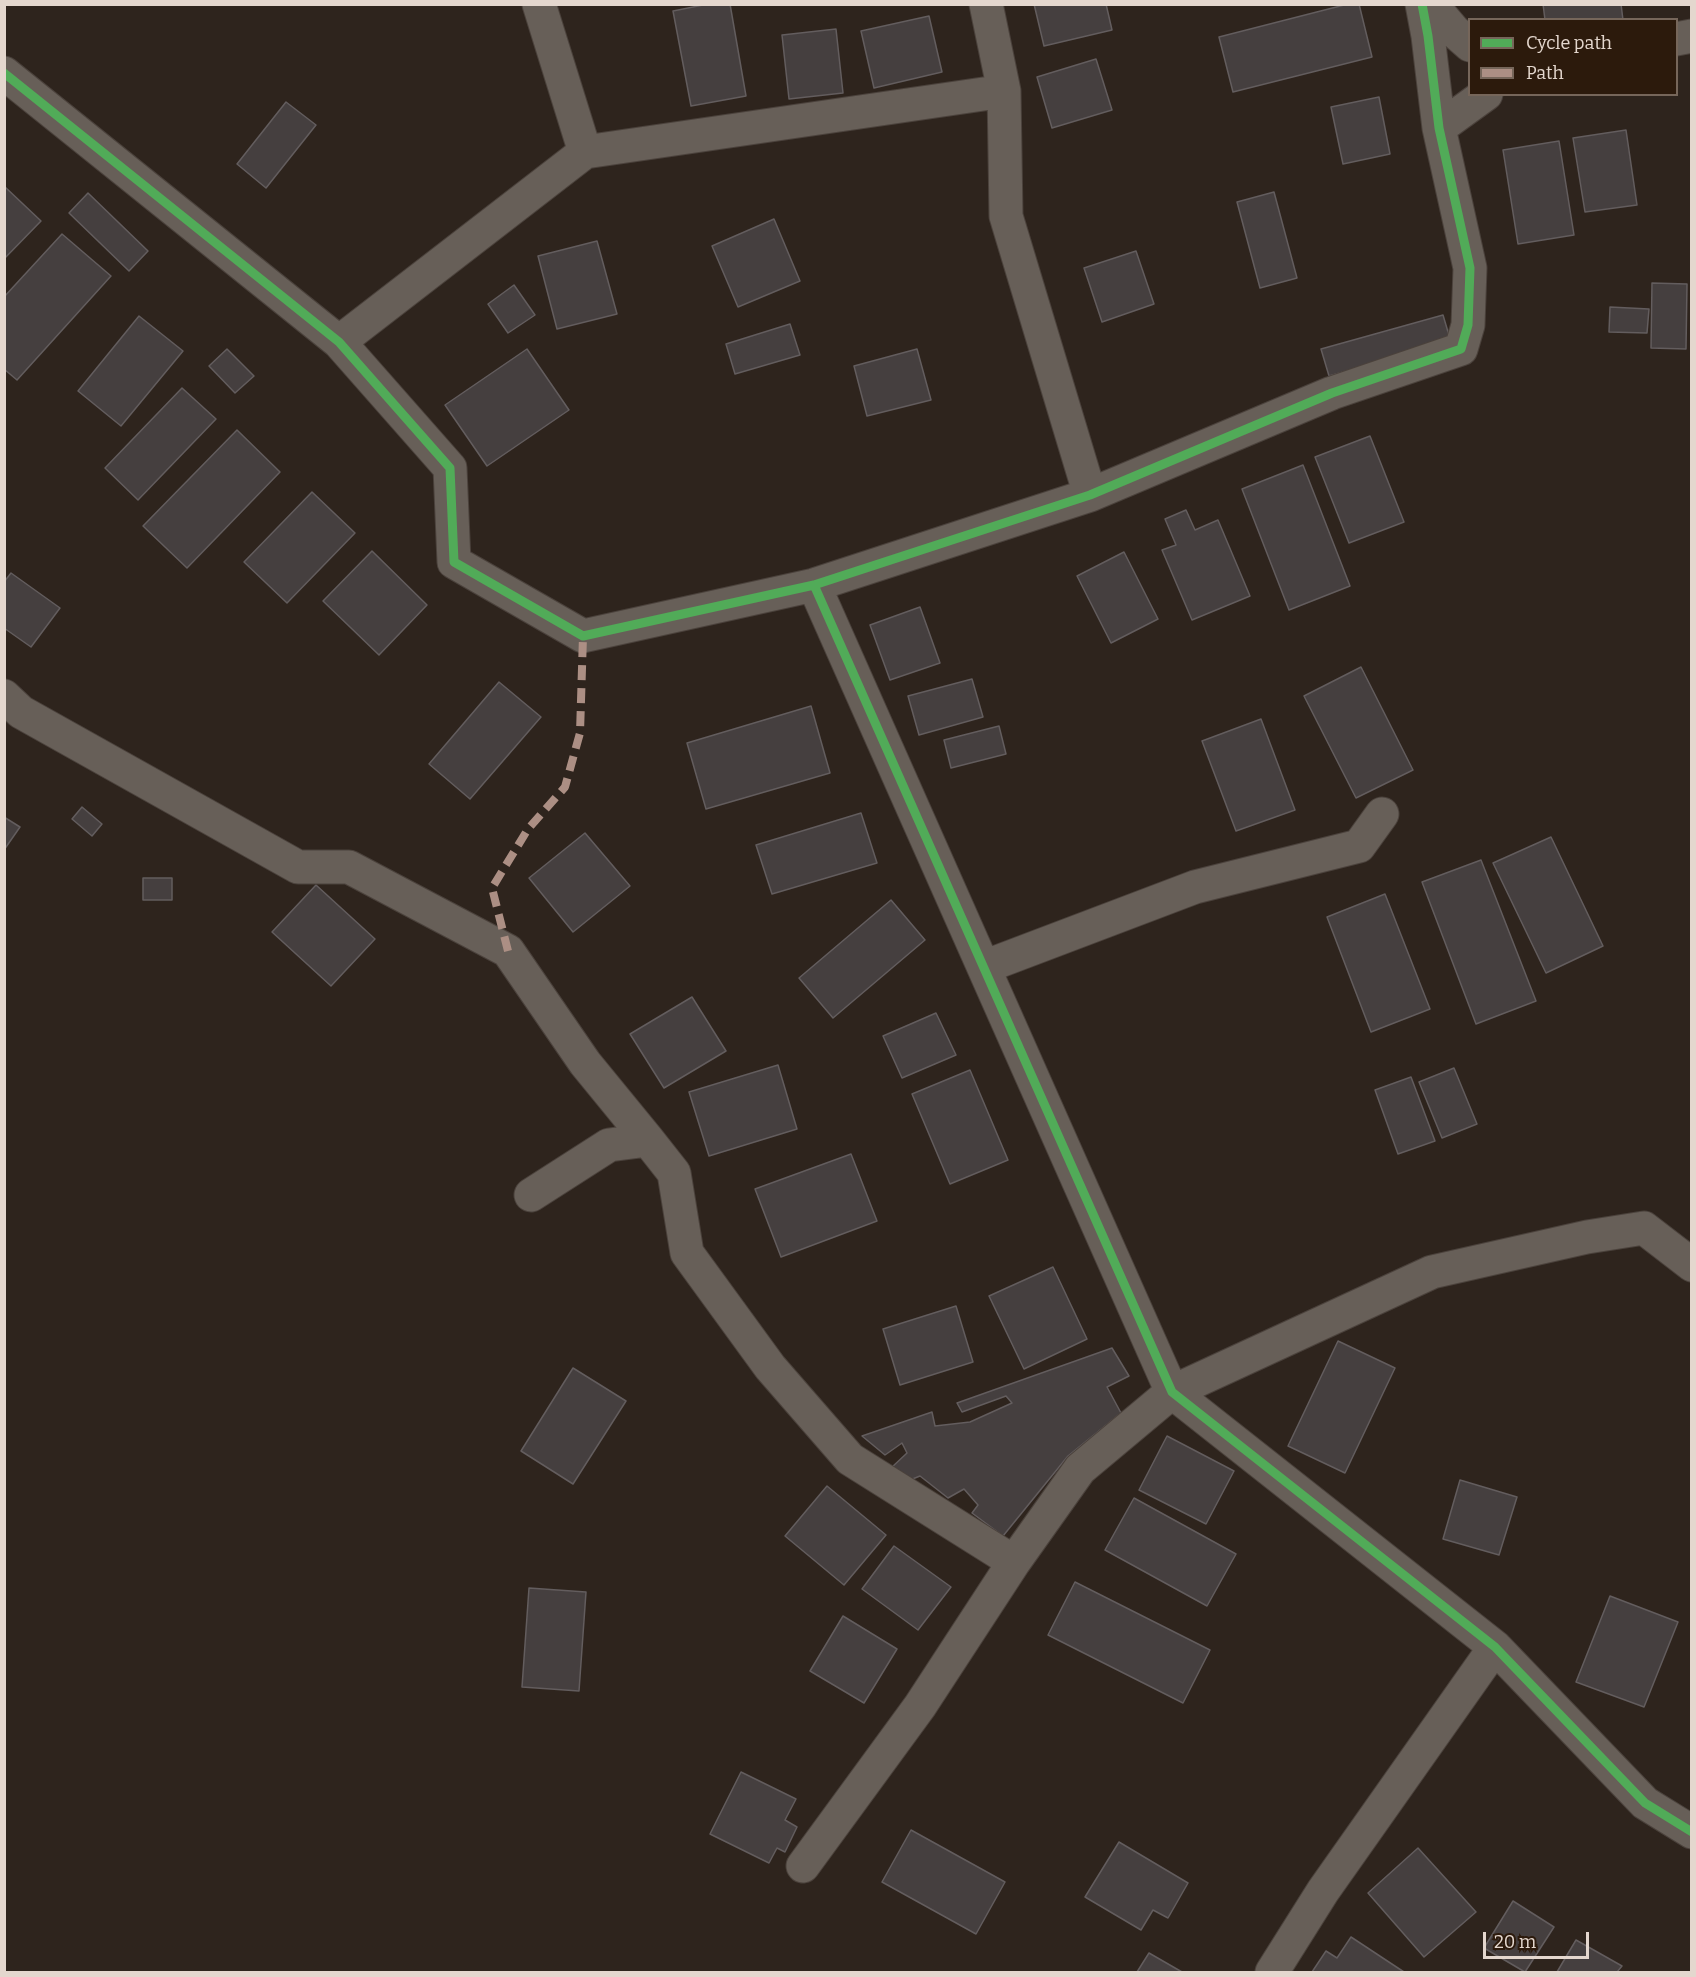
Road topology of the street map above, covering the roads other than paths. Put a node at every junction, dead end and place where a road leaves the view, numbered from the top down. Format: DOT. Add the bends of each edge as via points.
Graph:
graph roads {
  1 [pos="539,4"];
  2 [pos="986,4"];
  3 [pos="1422,4"];
  4 [pos="1429,20"];
  5 [pos="1468,43"];
  6 [pos="1468,52"];
  7 [pos="4,73"];
  8 [pos="1004,91"];
  9 [pos="1483,96"];
  10 [pos="1438,128"];
  11 [pos="585,152"];
  12 [pos="339,342"];
  13 [pos="1090,495"];
  14 [pos="814,585"];
  15 [pos="4,696"];
  16 [pos="1382,814"];
  17 [pos="984,967"];
  18 [pos="648,1140"];
  19 [pos="531,1195"];
  20 [pos="1692,1266"];
  21 [pos="1172,1392"];
  22 [pos="1014,1562"];
  23 [pos="1495,1647"];
  24 [pos="1692,1832"];
  25 [pos="803,1866"];
  26 [pos="1272,1972"];
  1 -- 11 [label="street"];
  2 -- 8 [label="street"];
  3 -- 4 [label="street"];
  4 -- 5 [label="street" via="1454,31"];
  4 -- 6 [label="street"];
  4 -- 10 [label="street"];
  7 -- 12 [label="street"];
  8 -- 11 [label="street"];
  8 -- 13 [label="street" via="1006,216"];
  9 -- 10 [label="street"];
  10 -- 13 [label="street" via="1470,268 1468,325 1461,349 1332,393"];
  11 -- 12 [label="street"];
  12 -- 14 [label="street" via="450,468 454,562 583,636"];
  13 -- 14 [label="street"];
  14 -- 17 [label="street"];
  15 -- 18 [label="street" via="21,712 298,867 349,867 508,951 585,1062"];
  16 -- 17 [label="street" via="1359,846 1195,887"];
  17 -- 21 [label="street"];
  18 -- 19 [label="street" via="609,1145"];
  18 -- 22 [label="street" via="674,1173 687,1253 770,1367 850,1459"];
  20 -- 21 [label="street" via="1644,1228 1431,1272"];
  21 -- 22 [label="street" via="1080,1469"];
  21 -- 23 [label="street"];
  22 -- 25 [label="street" via="920,1706"];
  23 -- 24 [label="street" via="1645,1803"];
  23 -- 26 [label="street" via="1323,1891"];
}
